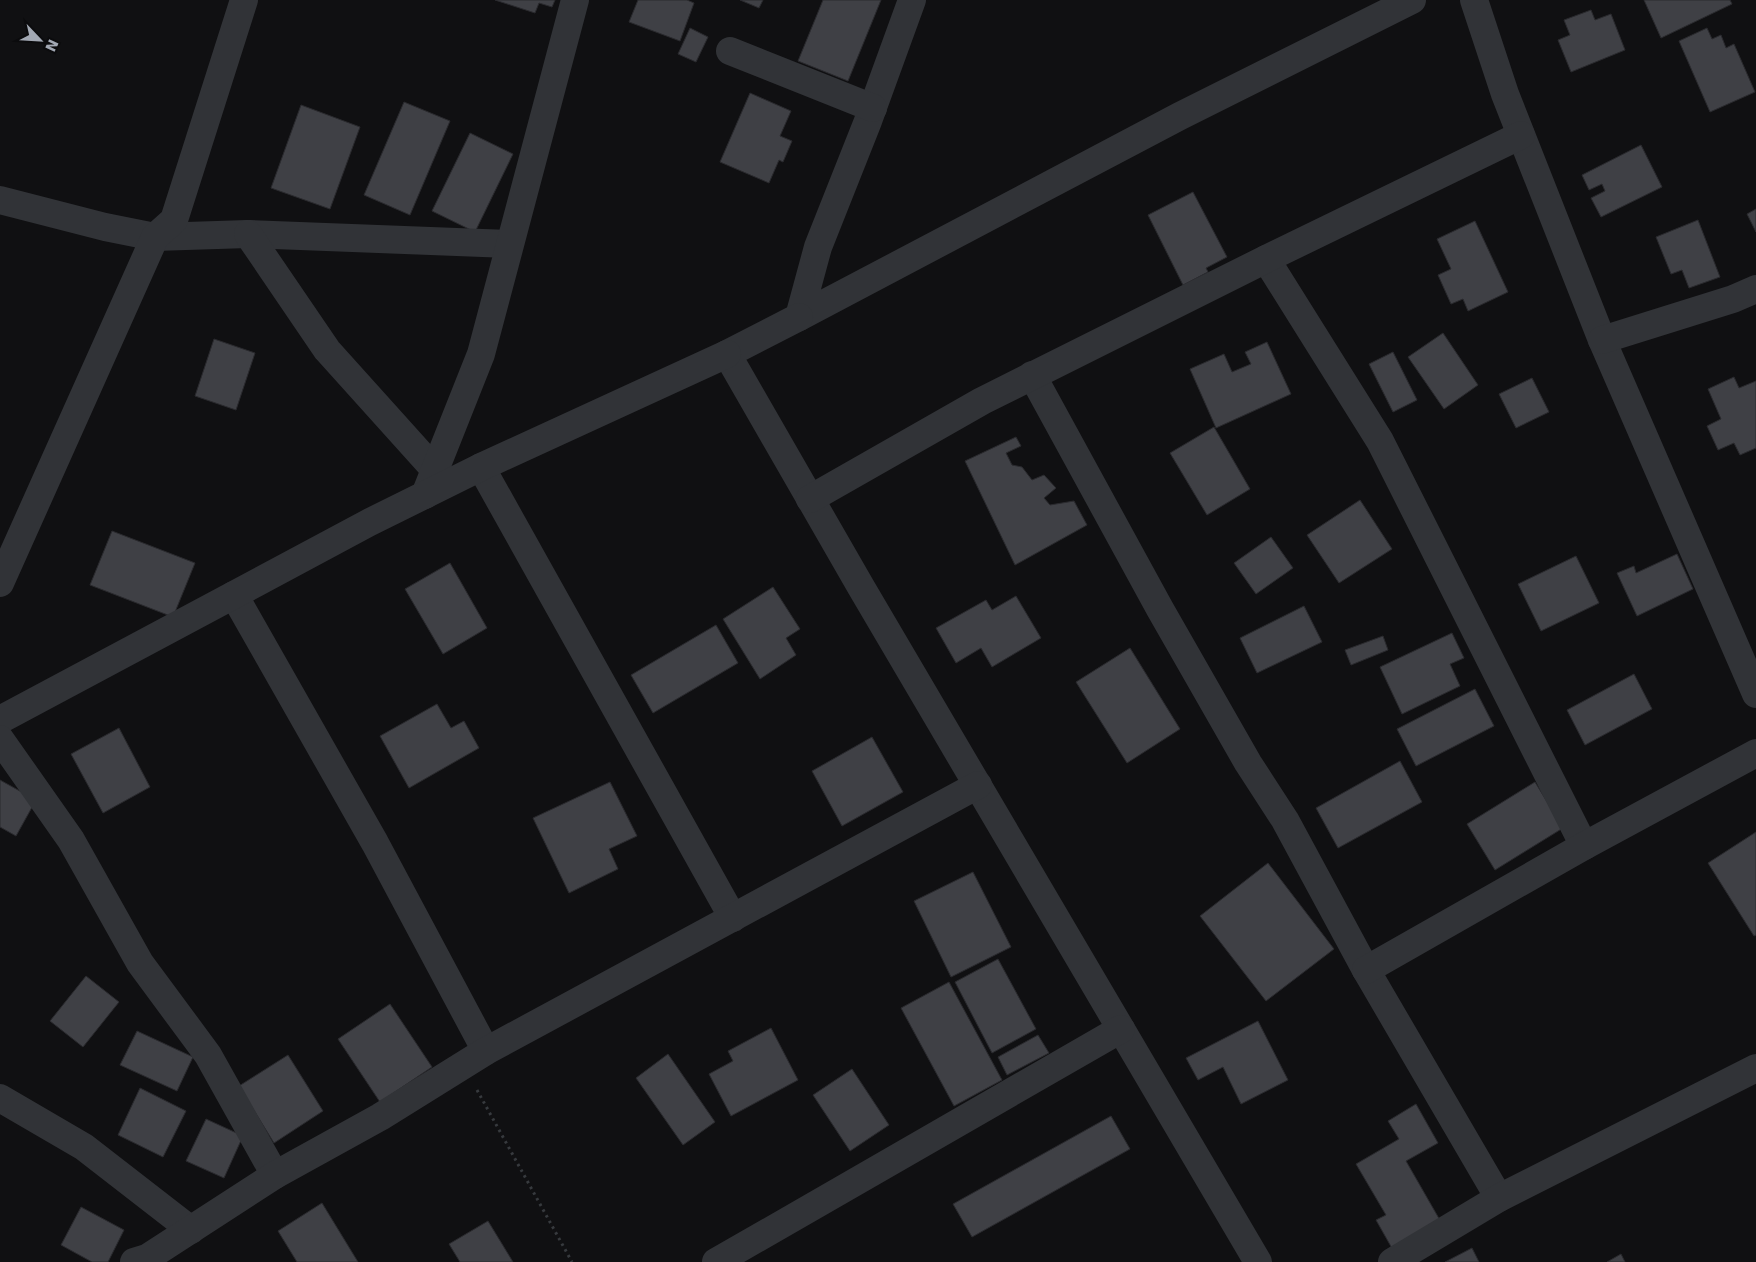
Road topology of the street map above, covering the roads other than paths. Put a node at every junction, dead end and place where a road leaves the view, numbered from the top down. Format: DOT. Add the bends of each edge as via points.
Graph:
graph roads {
  1 [pos="244,0"];
  2 [pos="575,0"];
  3 [pos="912,0"];
  4 [pos="1412,0"];
  5 [pos="1474,0"];
  6 [pos="730,51"];
  7 [pos="873,108"];
  8 [pos="1521,135"];
  9 [pos="0,200"];
  10 [pos="248,234"];
  11 [pos="156,237"];
  12 [pos="509,244"];
  13 [pos="1266,259"];
  14 [pos="1756,289"];
  15 [pos="799,317"];
  16 [pos="1602,340"];
  17 [pos="727,354"];
  18 [pos="1032,375"];
  19 [pos="481,466"];
  20 [pos="435,470"];
  21 [pos="425,495"];
  22 [pos="810,499"];
  23 [pos="0,583"];
  24 [pos="234,595"];
  25 [pos="1756,694"];
  26 [pos="0,720"];
  27 [pos="0,739"];
  28 [pos="1756,753"];
  29 [pos="978,785"];
  30 [pos="1584,846"];
  31 [pos="733,918"];
  32 [pos="1366,970"];
  33 [pos="1121,1029"];
  34 [pos="486,1051"];
  35 [pos="1756,1068"];
  36 [pos="0,1098"];
  37 [pos="275,1175"];
  38 [pos="1499,1198"];
  39 [pos="191,1230"];
  40 [pos="134,1262"];
  41 [pos="716,1262"];
  42 [pos="1258,1262"];
  43 [pos="1392,1262"];
  1 -- 11 [label="street" via="174,220"];
  2 -- 12 [label="street"];
  3 -- 7 [label="street"];
  4 -- 15 [label="street" via="1180,116"];
  5 -- 8 [label="street"];
  6 -- 7 [label="street"];
  7 -- 15 [label="street" via="818,247"];
  8 -- 13 [label="street"];
  8 -- 16 [label="street"];
  9 -- 11 [label="street"];
  10 -- 11 [label="street"];
  10 -- 12 [label="street"];
  10 -- 20 [label="street" via="327,350"];
  11 -- 23 [label="street"];
  12 -- 20 [label="street" via="481,354"];
  13 -- 18 [label="street"];
  13 -- 30 [label="street" via="1380,441"];
  14 -- 16 [label="street" via="1733,300"];
  15 -- 17 [label="street"];
  16 -- 25 [label="street"];
  17 -- 19 [label="street"];
  17 -- 22 [label="street"];
  18 -- 22 [label="street"];
  18 -- 32 [label="street" via="1160,609 1248,763 1285,820"];
  19 -- 21 [label="street"];
  19 -- 31 [label="street"];
  20 -- 21 [label="street"];
  21 -- 24 [label="street"];
  22 -- 29 [label="street"];
  24 -- 26 [label="street"];
  24 -- 34 [label="street" via="375,843"];
  27 -- 37 [label="street" via="71,840 140,963 208,1054"];
  28 -- 30 [label="street"];
  29 -- 31 [label="street"];
  29 -- 33 [label="street"];
  30 -- 32 [label="street"];
  31 -- 34 [label="street"];
  32 -- 38 [label="street"];
  33 -- 41 [label="street"];
  33 -- 42 [label="street"];
  34 -- 37 [label="street" via="380,1117"];
  35 -- 38 [label="street"];
  36 -- 39 [label="street" via="84,1148"];
  37 -- 39 [label="street"];
  38 -- 43 [label="street"];
  39 -- 40 [label="street" via="147,1258"];
}
